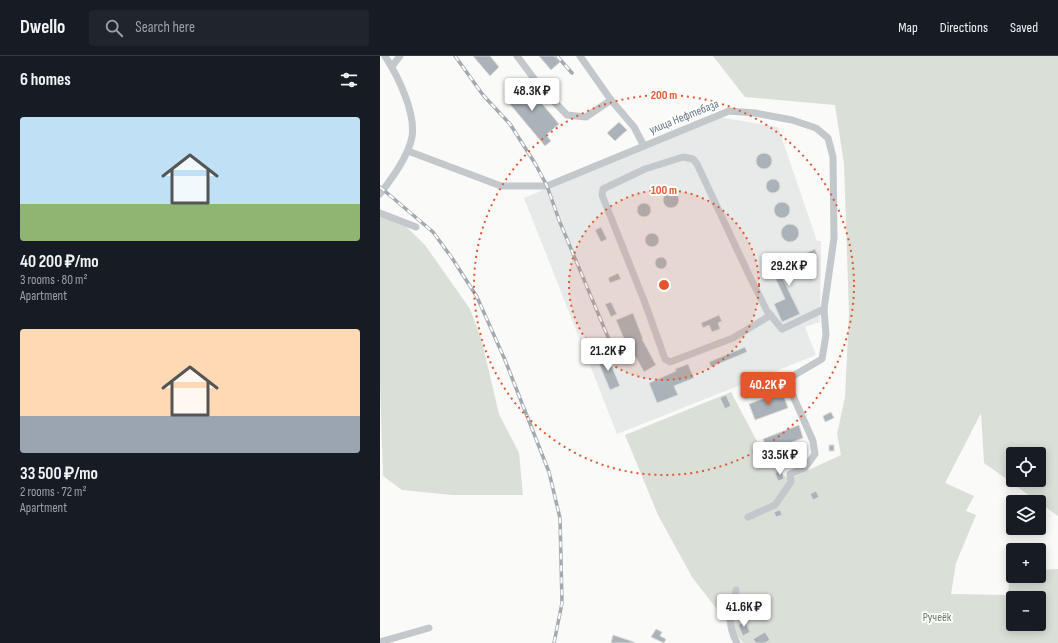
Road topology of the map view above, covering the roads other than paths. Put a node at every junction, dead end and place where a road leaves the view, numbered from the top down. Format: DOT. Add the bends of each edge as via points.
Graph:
graph roads {
  1 [pos="386,56"];
  2 [pos="400,56"];
  3 [pos="517,56"];
  4 [pos="580,56"];
  5 [pos="392,66"];
  6 [pos="611,100"];
  7 [pos="644,146"];
  8 [pos="408,151"];
  9 [pos="380,194"];
  10 [pos="380,213"];
  11 [pos="416,228"];
  12 [pos="824,309"];
  13 [pos="771,315"];
  14 [pos="786,380"];
  15 [pos="746,395"];
  16 [pos="748,517"];
  17 [pos="736,590"];
  18 [pos="429,628"];
  19 [pos="380,642"];
  20 [pos="737,643"];
  1 -- 5 [label="street"];
  2 -- 5 [label="street"];
  3 -- 6 [label="street" via="541,88 567,115 586,117"];
  4 -- 6 [label="street"];
  5 -- 8 [label="street" via="412,116 412,137"];
  6 -- 7 [label="street" via="634,127"];
  7 -- 8 [label="street, улица Нефтебаза" via="547,186 501,186"];
  7 -- 12 [label="street, улица Нефтебаза" via="729,111 792,120 816,128 828,138 833,157 834,238"];
  8 -- 9 [label="street"];
  10 -- 11 [label="street"];
  12 -- 13 [label="street" via="782,329"];
  12 -- 14 [label="street, улица Нефтебаза" via="826,335 822,359"];
  13 -- 13 [label="street" via="693,159 683,157 645,169 603,189 602,195 665,359 670,362 733,338"];
  14 -- 15 [label="street" via="757,386"];
  14 -- 16 [label="street" via="813,441 815,454 805,468 790,474 791,482 775,505"];
  17 -- 20 [label="street" via="730,630"];
  18 -- 19 [label="street"];
}
